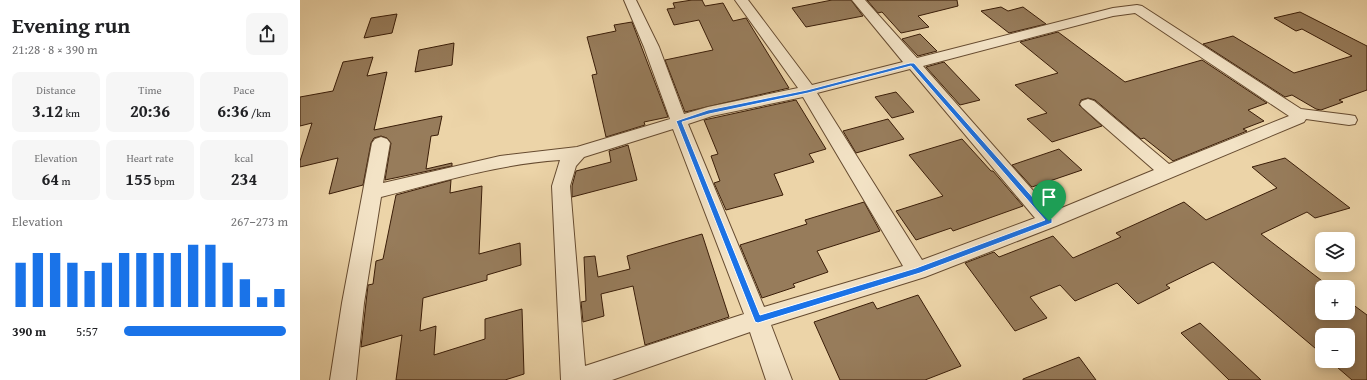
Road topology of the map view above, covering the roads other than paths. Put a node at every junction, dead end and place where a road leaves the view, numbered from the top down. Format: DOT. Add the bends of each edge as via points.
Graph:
graph roads {
  1 [pos="631,0"];
  2 [pos="741,0"];
  3 [pos="858,0"];
  4 [pos="912,64"];
  5 [pos="808,91"];
  6 [pos="1088,104"];
  7 [pos="1297,113"];
  8 [pos="1349,120"];
  9 [pos="678,121"];
  10 [pos="381,143"];
  11 [pos="578,153"];
  12 [pos="1167,172"];
  13 [pos="372,192"];
  14 [pos="1049,221"];
  15 [pos="917,271"];
  16 [pos="758,319"];
  17 [pos="343,380"];
  18 [pos="574,380"];
  19 [pos="578,380"];
  20 [pos="779,380"];
  1 -- 9 [label="street" via="642,22"];
  2 -- 5 [label="street"];
  3 -- 4 [label="street"];
  4 -- 5 [label="street"];
  4 -- 7 [label="street" via="1113,12 1137,9"];
  4 -- 14 [label="street"];
  5 -- 9 [label="street" via="708,112"];
  5 -- 15 [label="street"];
  6 -- 12 [label="street"];
  7 -- 8 [label="street"];
  7 -- 12 [label="street" via="1298,118"];
  9 -- 11 [label="street"];
  9 -- 16 [label="street"];
  10 -- 13 [label="street"];
  11 -- 13 [label="street" via="494,163"];
  11 -- 18 [label="street" via="567,164 561,186"];
  12 -- 14 [label="street"];
  13 -- 17 [label="street"];
  14 -- 15 [label="street"];
  15 -- 16 [label="street"];
  16 -- 19 [label="street"];
  16 -- 20 [label="street"];
}
